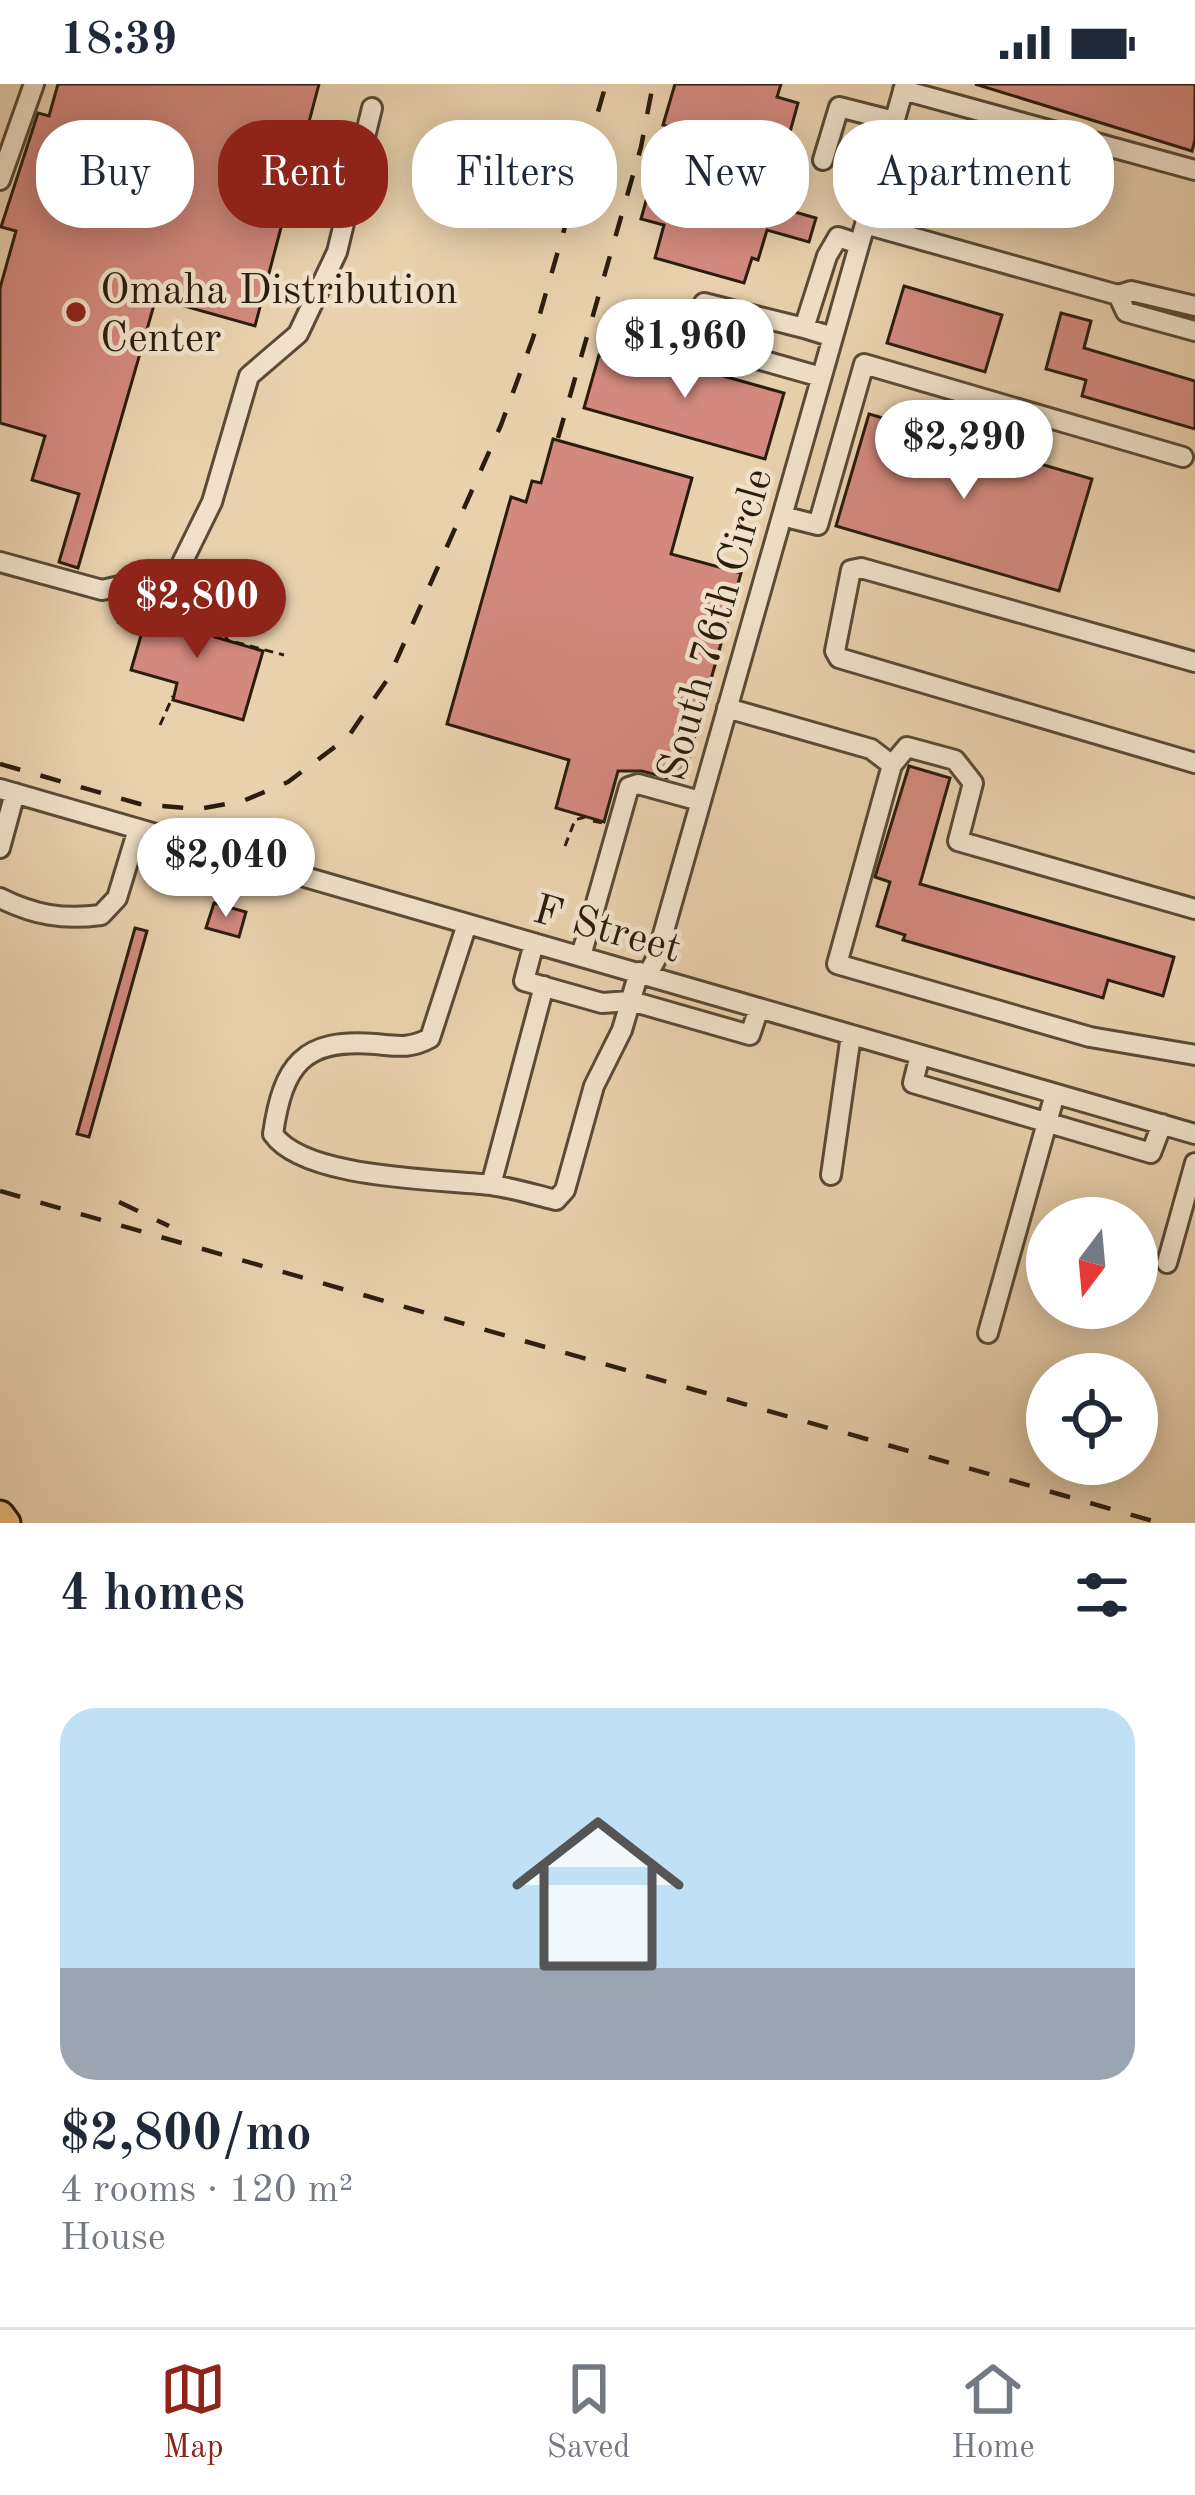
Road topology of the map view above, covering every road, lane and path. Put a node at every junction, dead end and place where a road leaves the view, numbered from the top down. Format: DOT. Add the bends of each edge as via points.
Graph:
graph roads {
  1 [pos="34,84"];
  2 [pos="904,87"];
  3 [pos="946,93"];
  4 [pos="372,108"];
  5 [pos="835,120"];
  6 [pos="887,120"];
  7 [pos="895,120"];
  8 [pos="833,126"];
  9 [pos="823,160"];
  10 [pos="1195,170"];
  11 [pos="0,180"];
  12 [pos="864,228"];
  13 [pos="879,228"];
  14 [pos="859,244"];
  15 [pos="1118,295"];
  16 [pos="704,304"];
  17 [pos="1195,307"];
  18 [pos="804,328"];
  19 [pos="1195,331"];
  20 [pos="830,345"];
  21 [pos="736,353"];
  22 [pos="864,364"];
  23 [pos="821,377"];
  24 [pos="1183,457"];
  25 [pos="782,516"];
  26 [pos="0,562"];
  27 [pos="123,586"];
  28 [pos="196,597"];
  29 [pos="119,616"];
  30 [pos="142,630"];
  31 [pos="284,655"];
  32 [pos="1195,662"];
  33 [pos="172,696"];
  34 [pos="727,708"];
  35 [pos="160,725"];
  36 [pos="1195,763"];
  37 [pos="892,765"];
  38 [pos="8,791"];
  39 [pos="700,801"];
  40 [pos="585,817"];
  41 [pos="138,830"];
  42 [pos="565,846"];
  43 [pos="0,848"];
  44 [pos="0,898"];
  45 [pos="1195,909"];
  46 [pos="467,924"];
  47 [pos="534,943"];
  48 [pos="580,956"];
  49 [pos="644,973"];
  50 [pos="544,986"];
  51 [pos="631,1001"];
  52 [pos="759,1008"];
  53 [pos="851,1034"];
  54 [pos="920,1054"];
  55 [pos="1195,1055"];
  56 [pos="1055,1094"];
  57 [pos="1047,1122"];
  58 [pos="1162,1124"];
  59 [pos="1195,1134"];
  60 [pos="1195,1162"];
  61 [pos="831,1175"];
  62 [pos="490,1185"];
  63 [pos="1167,1263"];
  64 [pos="988,1333"];
  65 [pos="0,1515"];
  66 [pos="6,1523"];
  1 -- 11 [label="street"];
  2 -- 3 [label="street"];
  2 -- 7 [label="street, South 76th Circle"];
  3 -- 10 [label="street"];
  4 -- 27 [label="street" via="337,252 298,334 249,376 212,502 178,572"];
  5 -- 6 [label="street" via="839,106"];
  8 -- 9 [label="street"];
  12 -- 14 [label="street, South 76th Circle"];
  13 -- 15 [label="street"];
  14 -- 18 [label="street" via="838,237"];
  14 -- 20 [label="street, South 76th Circle"];
  15 -- 17 [label="street"];
  15 -- 19 [label="street" via="1126,312"];
  16 -- 18 [label="street"];
  18 -- 20 [label="street"];
  20 -- 22 [label="street"];
  20 -- 23 [label="street, South 76th Circle"];
  21 -- 23 [label="street"];
  22 -- 24 [label="street"];
  22 -- 25 [label="street" via="818,525"];
  23 -- 25 [label="street, South 76th Circle"];
  25 -- 34 [label="street, South 76th Circle"];
  26 -- 27 [label="street" via="102,590"];
  27 -- 29 [label="street"];
  28 -- 31 [label="path" via="207,601 204,616 221,620 227,640"];
  29 -- 30 [label="path"];
  32 -- 36 [label="street" via="861,568 851,570 835,651"];
  33 -- 35 [label="path"];
  34 -- 37 [label="street" via="871,749"];
  34 -- 39 [label="street, South 76th Circle"];
  37 -- 45 [label="street" via="908,747 956,760 973,783 958,841"];
  37 -- 55 [label="street" via="837,964 1090,1037"];
  38 -- 41 [label="street, F Street"];
  38 -- 43 [label="street"];
  39 -- 48 [label="street" via="629,787"];
  39 -- 49 [label="street, South 76th Circle"];
  40 -- 42 [label="path" via="574,820"];
  41 -- 44 [label="street" via="117,898 101,915 70,920"];
  41 -- 46 [label="street, F Street"];
  46 -- 47 [label="street, F Street"];
  46 -- 62 [label="street" via="430,1039 412,1047 325,1043 298,1058 273,1134 284,1149 373,1177"];
  47 -- 48 [label="street, F Street"];
  47 -- 50 [label="street" via="524,981"];
  48 -- 49 [label="street, F Street"];
  49 -- 51 [label="street, South 76th Circle"];
  49 -- 52 [label="street, F Street"];
  50 -- 51 [label="street" via="602,1003"];
  50 -- 62 [label="street"];
  51 -- 52 [label="street" via="750,1035"];
  51 -- 62 [label="street, South 76th Circle" via="594,1086 565,1190 556,1200"];
  52 -- 53 [label="street, F Street"];
  53 -- 54 [label="street, F Street"];
  53 -- 61 [label="street"];
  54 -- 56 [label="street, F Street"];
  54 -- 57 [label="street" via="913,1083"];
  56 -- 57 [label="street"];
  56 -- 58 [label="street, F Street"];
  57 -- 58 [label="street" via="1151,1154"];
  57 -- 64 [label="street"];
  58 -- 59 [label="street, F Street"];
  60 -- 63 [label="street"];
  65 -- 66 [label="highway"];
}
